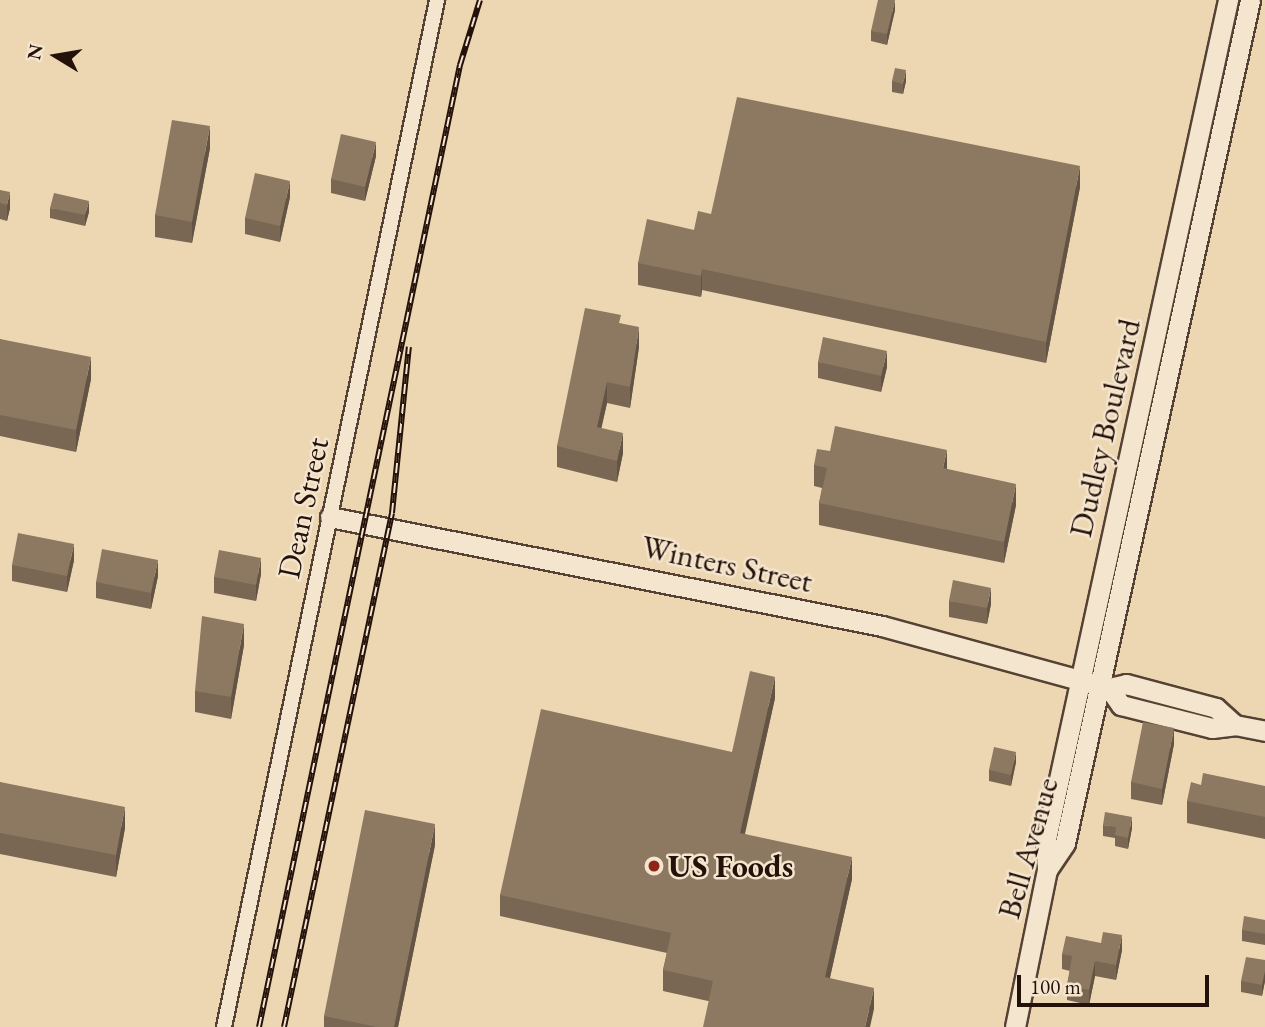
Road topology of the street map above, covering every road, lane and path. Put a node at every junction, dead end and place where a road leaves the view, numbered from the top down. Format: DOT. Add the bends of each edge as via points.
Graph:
graph roads {
  1 [pos="437,0"];
  2 [pos="1228,0"];
  3 [pos="1250,0"];
  4 [pos="330,517"];
  5 [pos="1079,680"];
  6 [pos="1104,687"];
  7 [pos="1265,731"];
  8 [pos="1047,870"];
  9 [pos="224,1027"];
  10 [pos="1015,1027"];
  1 -- 4 [label="street, Dean Street"];
  2 -- 5 [label="main road, Dudley Boulevard"];
  3 -- 6 [label="main road, Dudley Boulevard"];
  4 -- 5 [label="main road, Winters Street" via="874,624"];
  4 -- 9 [label="street, Dean Street"];
  5 -- 6 [label="main road, Winters Street"];
  5 -- 8 [label="main road, Dudley Boulevard" via="1046,839"];
  6 -- 7 [label="main road, Winters Street" via="1126,684 1216,708 1236,725"];
  6 -- 8 [label="main road, Bell Avenue" via="1065,843"];
  8 -- 10 [label="main road, Bell Avenue"];
}
